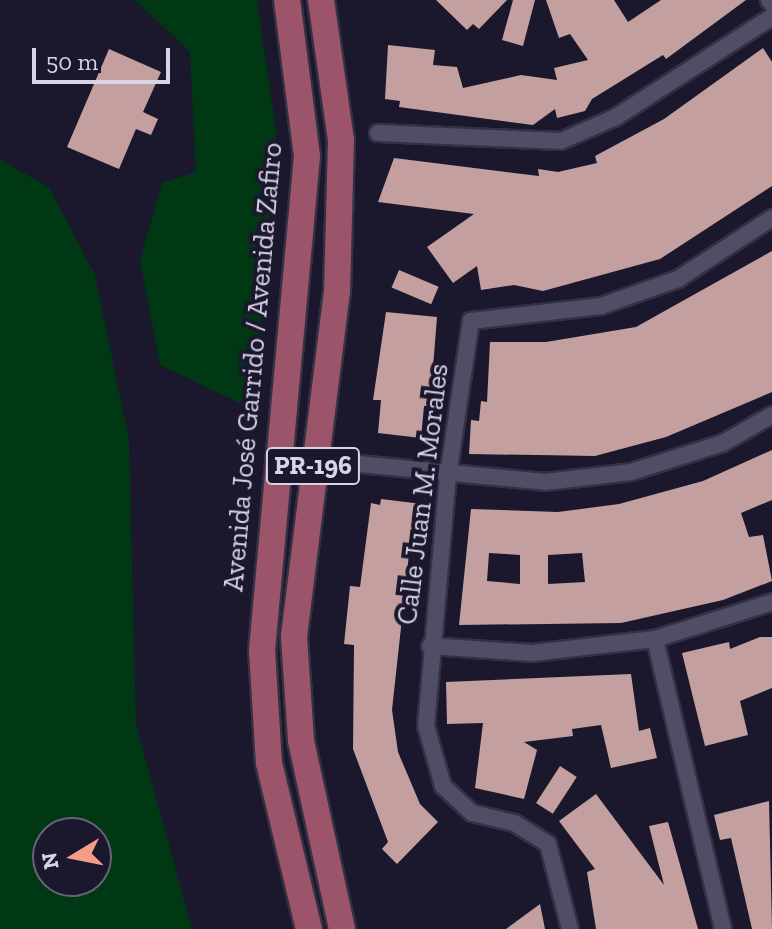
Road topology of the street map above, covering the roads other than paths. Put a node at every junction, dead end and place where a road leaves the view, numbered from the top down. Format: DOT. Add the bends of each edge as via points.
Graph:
graph roads {
  1 [pos="287,0"];
  2 [pos="321,0"];
  3 [pos="772,17"];
  4 [pos="378,133"];
  5 [pos="772,218"];
  6 [pos="772,415"];
  7 [pos="276,456"];
  8 [pos="314,462"];
  9 [pos="448,476"];
  10 [pos="772,602"];
  11 [pos="655,639"];
  12 [pos="430,646"];
  13 [pos="309,929"];
  14 [pos="342,929"];
  15 [pos="570,929"];
  16 [pos="723,929"];
  1 -- 7 [label="main road, Avenida José Garrido / Avenida Zafiro / PR-196" via="307,156"];
  2 -- 8 [label="main road, PR-196" via="341,140 337,291"];
  3 -- 4 [label="street" via="616,117 561,141"];
  5 -- 9 [label="street, Calle Juan M. Morales" via="678,279 601,306 471,321"];
  6 -- 9 [label="street" via="723,443 631,472 545,482"];
  7 -- 8 [label="street"];
  7 -- 13 [label="main road, Avenida José Garrido / Avenida Zafiro / PR-196" via="264,573 265,719 269,763"];
  8 -- 9 [label="street"];
  8 -- 14 [label="main road, PR-196" via="298,572 296,703"];
  9 -- 12 [label="street, Calle Juan M. Morales"];
  10 -- 11 [label="street"];
  11 -- 12 [label="street" via="532,653"];
  11 -- 16 [label="street"];
  12 -- 15 [label="street, Calle Juan M. Morales" via="426,726 443,786 472,813 514,823 548,844"];
}
